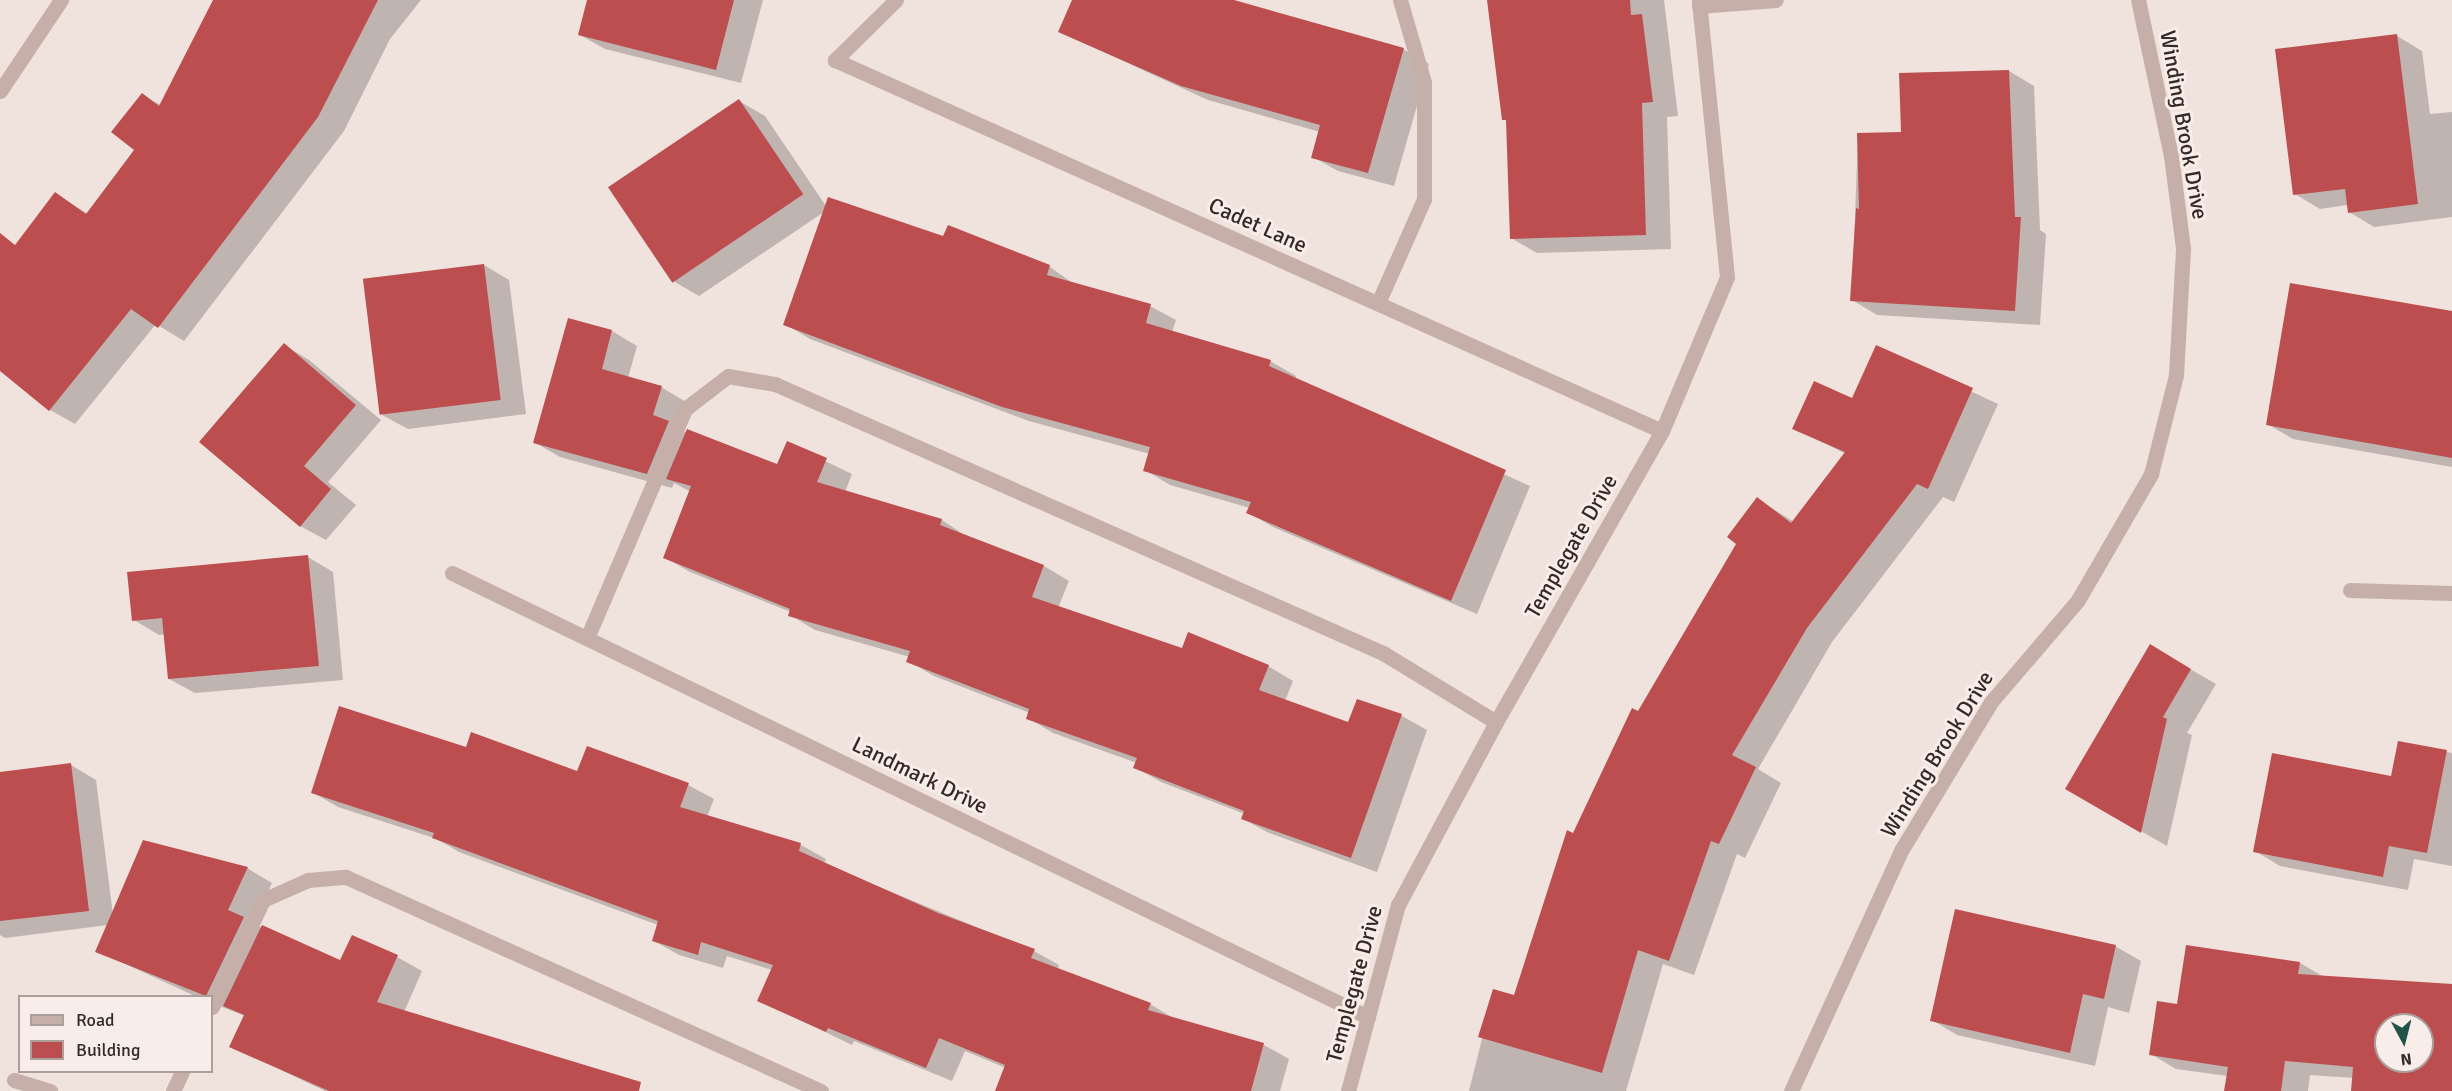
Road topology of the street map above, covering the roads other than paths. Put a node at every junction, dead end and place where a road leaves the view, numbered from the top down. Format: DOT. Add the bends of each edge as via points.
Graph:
graph roads {
  1 [pos="61,0"];
  2 [pos="896,0"];
  3 [pos="1400,0"];
  4 [pos="1776,0"];
  5 [pos="2138,0"];
  6 [pos="1699,3"];
  7 [pos="0,91"];
  8 [pos="1378,303"];
  9 [pos="1662,431"];
  10 [pos="452,573"];
  11 [pos="2350,590"];
  12 [pos="2452,593"];
  13 [pos="586,638"];
  14 [pos="1496,722"];
  15 [pos="213,1005"];
  16 [pos="1368,1017"];
  17 [pos="181,1073"];
  18 [pos="14,1080"];
  19 [pos="50,1091"];
  20 [pos="173,1091"];
  21 [pos="821,1091"];
  22 [pos="1348,1091"];
  23 [pos="1791,1091"];
  1 -- 7 [label="street"];
  2 -- 8 [label="street, Cadet Lane" via="835,60"];
  3 -- 8 [label="street" via="1424,82 1424,200"];
  4 -- 6 [label="street"];
  5 -- 23 [label="street, Winding Brook Drive" via="2171,156 2183,248 2176,375 2151,474 2078,600 1991,702 1902,849"];
  6 -- 9 [label="street, Templegate Drive" via="1727,277"];
  8 -- 9 [label="street, Cadet Lane"];
  9 -- 14 [label="street, Templegate Drive"];
  10 -- 13 [label="street, Landmark Drive"];
  11 -- 12 [label="street"];
  13 -- 14 [label="street" via="685,409 728,376 775,384 1383,652"];
  13 -- 16 [label="street, Landmark Drive"];
  14 -- 16 [label="street, Templegate Drive" via="1398,904"];
  15 -- 21 [label="street" via="263,900 308,880 346,877"];
  16 -- 22 [label="street, Templegate Drive"];
  17 -- 20 [label="street"];
  18 -- 19 [label="street"];
}
